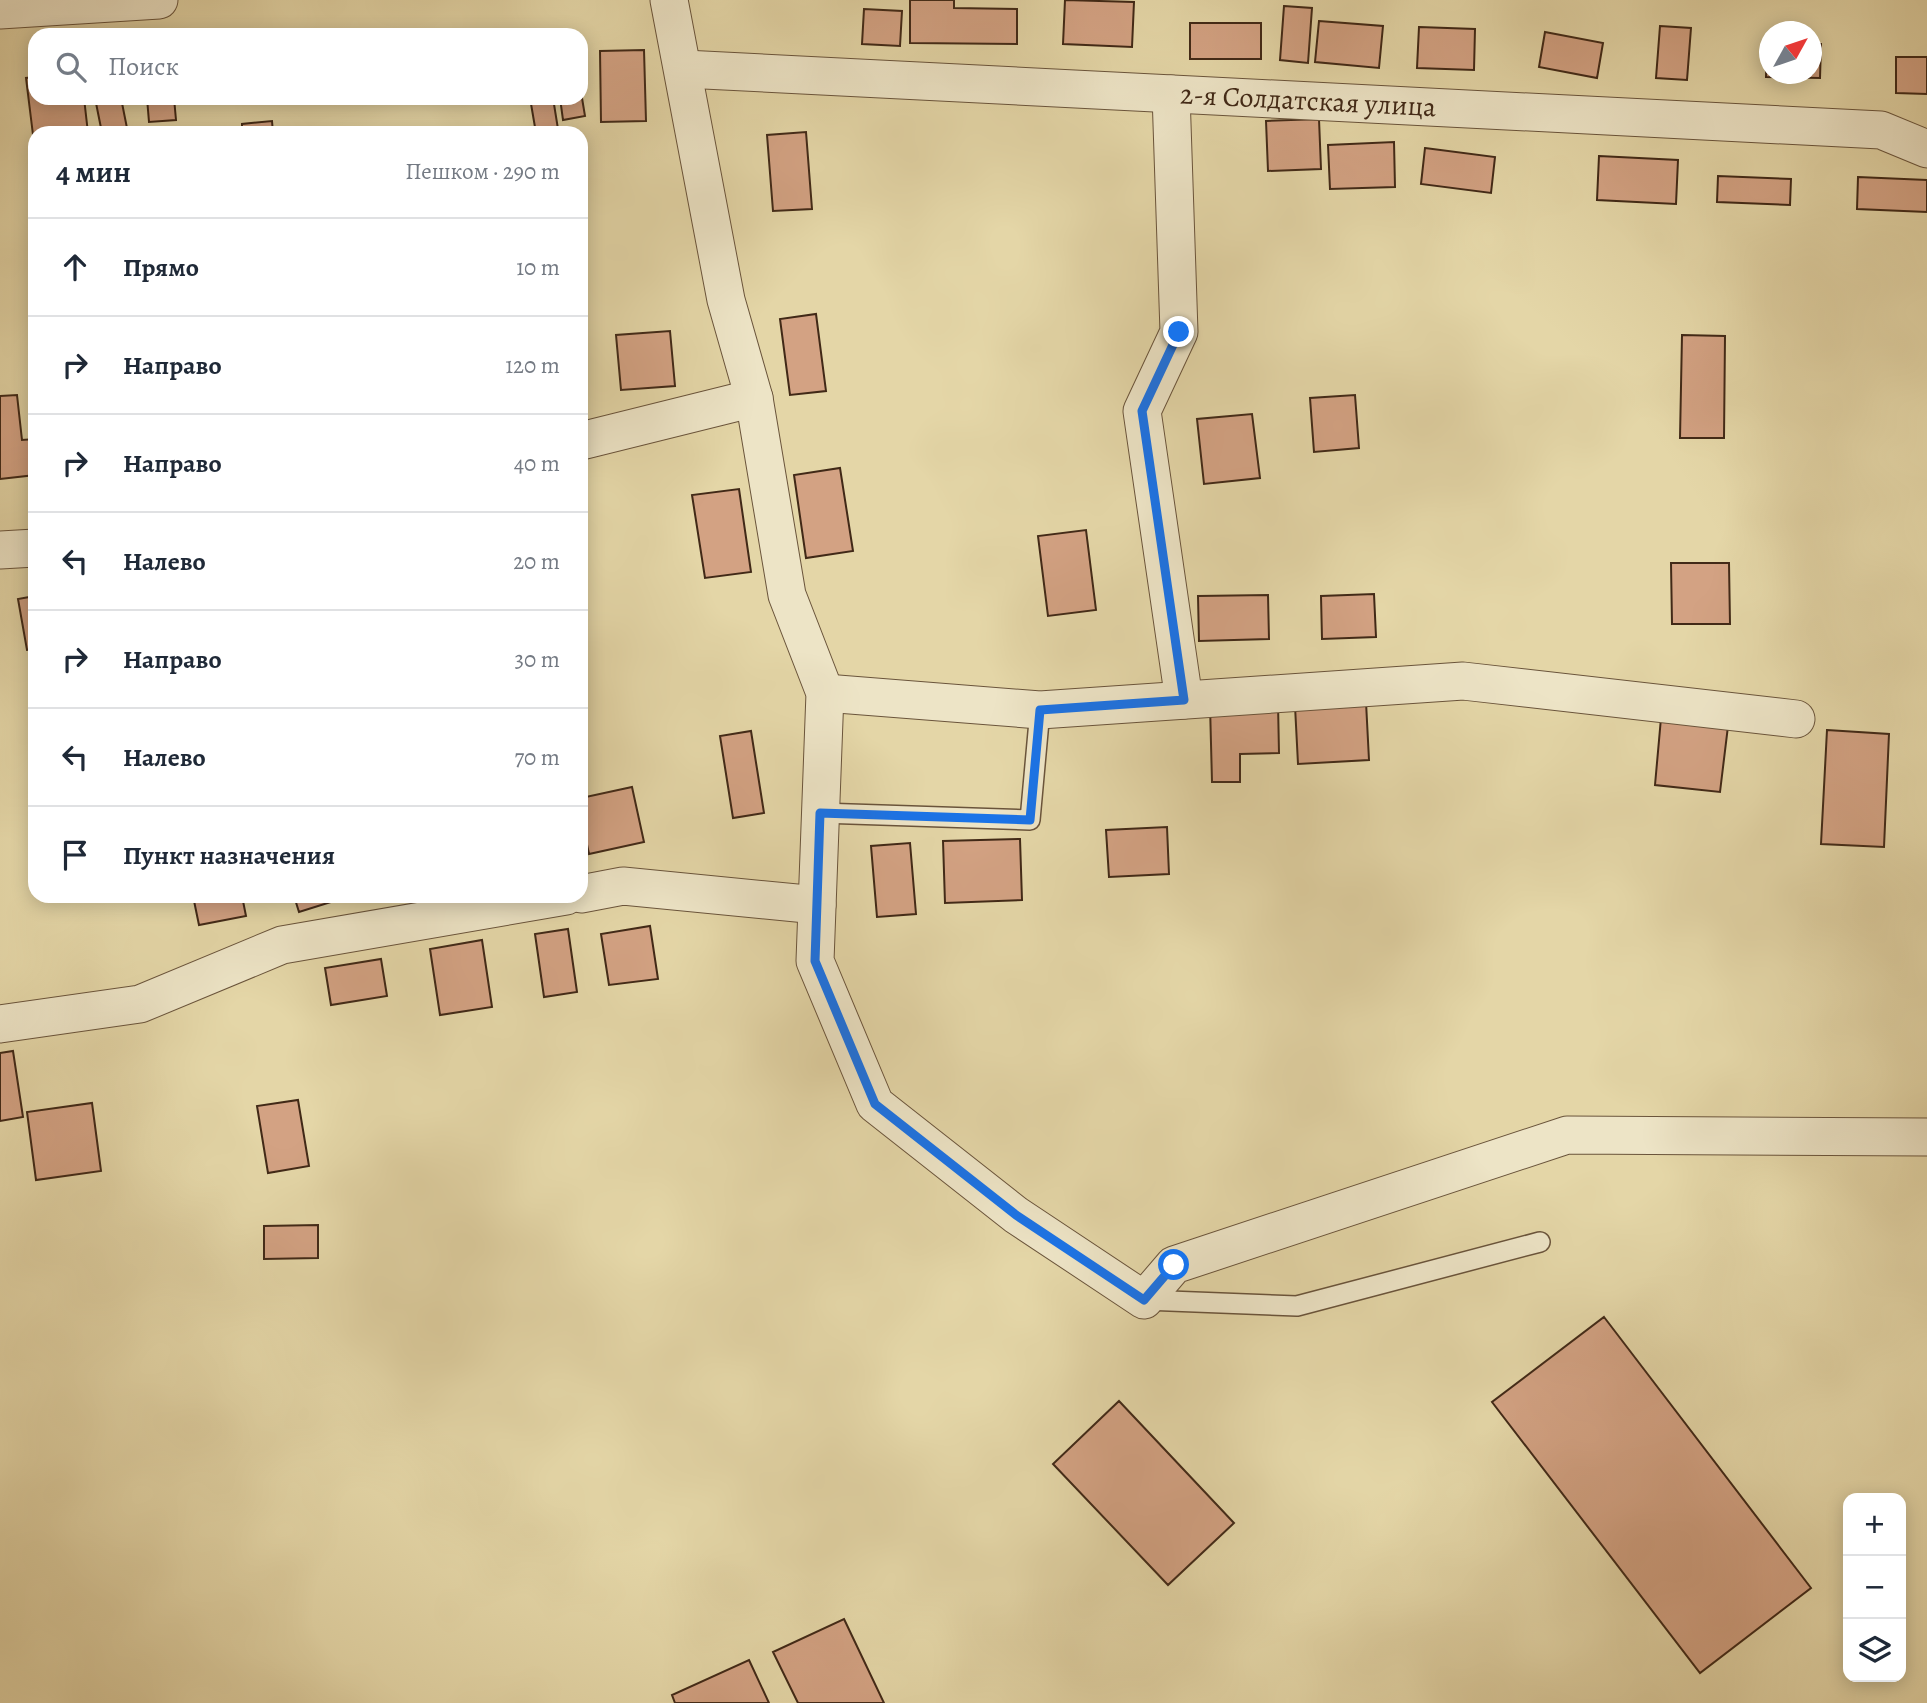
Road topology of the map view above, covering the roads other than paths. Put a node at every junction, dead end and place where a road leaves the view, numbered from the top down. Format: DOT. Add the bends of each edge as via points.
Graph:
graph roads {
  1 [pos="159,0"];
  2 [pos="670,0"];
  3 [pos="0,10"];
  4 [pos="684,69"];
  5 [pos="1171,94"];
  6 [pos="1927,149"];
  7 [pos="754,398"];
  8 [pos="588,438"];
  9 [pos="28,548"];
  10 [pos="0,550"];
  11 [pos="825,693"];
  12 [pos="1184,700"];
  13 [pos="1040,710"];
  14 [pos="1796,719"];
  15 [pos="820,813"];
  16 [pos="588,893"];
  17 [pos="525,903"];
  18 [pos="817,905"];
  19 [pos="0,1024"];
  20 [pos="1927,1137"];
  21 [pos="1539,1242"];
  22 [pos="1144,1300"];
  1 -- 3 [label="street"];
  2 -- 4 [label="street"];
  4 -- 5 [label="street, 2-я Солдатская улица"];
  4 -- 7 [label="street" via="726,300"];
  5 -- 6 [label="street, 2-я Солдатская улица" via="1881,131"];
  5 -- 12 [label="street" via="1179,332 1142,411"];
  7 -- 8 [label="street"];
  7 -- 11 [label="street" via="786,595"];
  9 -- 10 [label="street"];
  11 -- 13 [label="street"];
  11 -- 15 [label="street"];
  12 -- 13 [label="street"];
  12 -- 14 [label="street" via="1463,681"];
  13 -- 15 [label="lane" via="1030,820"];
  15 -- 18 [label="street"];
  16 -- 18 [label="street" via="623,886"];
  17 -- 19 [label="street" via="282,945 140,1004"];
  18 -- 22 [label="street" via="815,961 875,1104 1016,1215"];
  20 -- 22 [label="street" via="1567,1135 1174,1265"];
  21 -- 22 [label="lane" via="1297,1306"];
}
